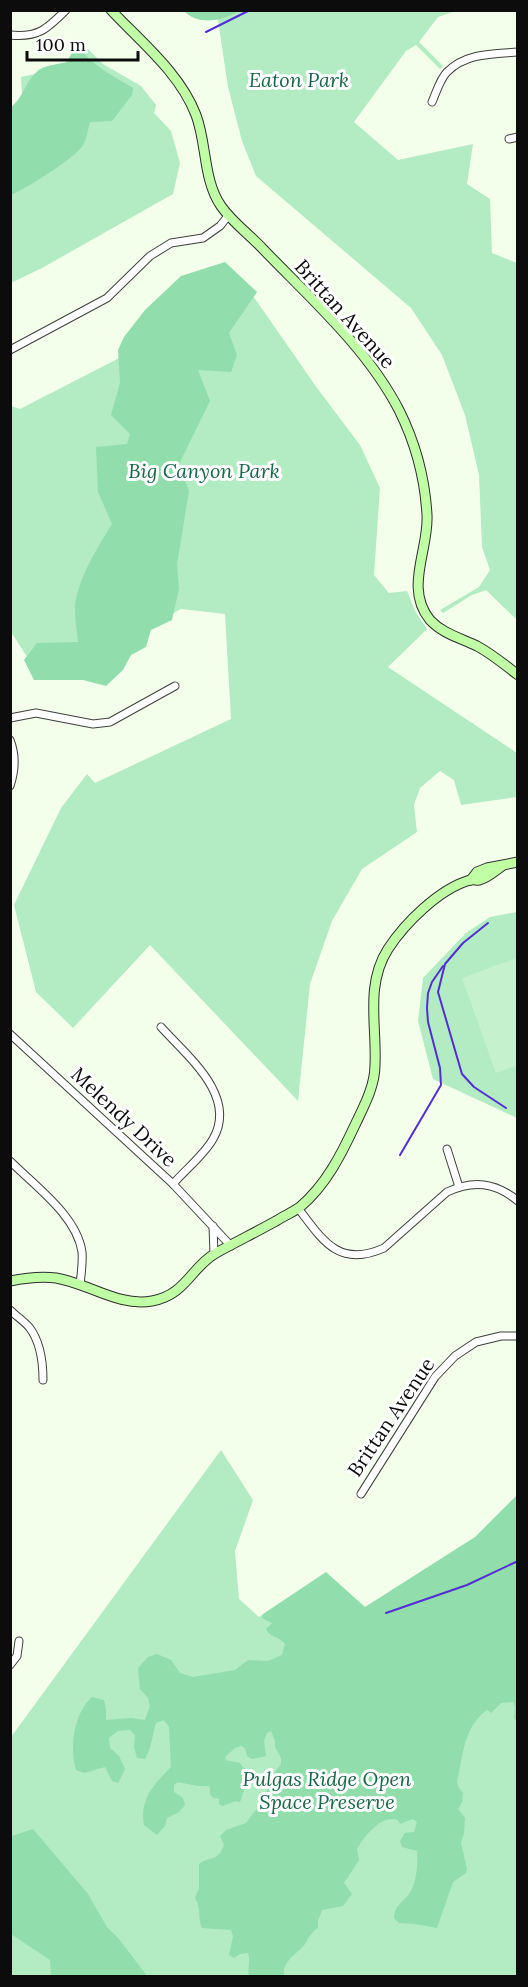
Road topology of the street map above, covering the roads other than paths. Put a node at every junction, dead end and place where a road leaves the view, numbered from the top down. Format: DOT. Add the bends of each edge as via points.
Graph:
graph roads {
  1 [pos="66,10"];
  2 [pos="111,10"];
  3 [pos="10,35"];
  4 [pos="518,52"];
  5 [pos="432,102"];
  6 [pos="518,137"];
  7 [pos="509,139"];
  8 [pos="228,216"];
  9 [pos="10,350"];
  10 [pos="518,675"];
  11 [pos="175,686"];
  12 [pos="10,718"];
  13 [pos="10,740"];
  14 [pos="10,786"];
  15 [pos="518,862"];
  16 [pos="161,1027"];
  17 [pos="10,1034"];
  18 [pos="447,1149"];
  19 [pos="12,1165"];
  20 [pos="173,1184"];
  21 [pos="459,1187"];
  22 [pos="518,1201"];
  23 [pos="298,1208"];
  24 [pos="213,1226"];
  25 [pos="231,1246"];
  26 [pos="214,1254"];
  27 [pos="10,1281"];
  28 [pos="80,1285"];
  29 [pos="10,1310"];
  30 [pos="518,1336"];
  31 [pos="43,1380"];
  32 [pos="361,1494"];
  33 [pos="19,1641"];
  34 [pos="10,1665"];
  1 -- 3 [label="street" via="39,33"];
  2 -- 8 [label="main road, Brittan Avenue" via="185,91 199,125 214,193"];
  4 -- 5 [label="street" via="473,56 462,61 445,73"];
  6 -- 7 [label="street"];
  8 -- 9 [label="street" via="203,238 171,243 150,256 108,298"];
  8 -- 10 [label="main road, Brittan Avenue" via="353,344 400,413 426,498 427,528 417,590 429,617 445,632 478,646"];
  11 -- 12 [label="street" via="110,723 93,724 36,713"];
  13 -- 14 [label="street" via="14,773"];
  15 -- 23 [label="main road" via="477,872 471,880 446,892 407,923 387,951 374,987 375,1067 371,1088 326,1180"];
  16 -- 20 [label="street" via="209,1081 218,1096 221,1114 213,1141"];
  17 -- 20 [label="street, Melendy Drive"];
  18 -- 21 [label="street"];
  19 -- 28 [label="street" via="67,1218 76,1233 83,1261"];
  20 -- 24 [label="street, Melendy Drive"];
  21 -- 22 [label="street" via="490,1186"];
  21 -- 23 [label="street" via="447,1192 384,1248 360,1255 335,1250 327,1244"];
  23 -- 25 [label="main road"];
  24 -- 25 [label="street, Melendy Drive"];
  24 -- 26 [label="street"];
  25 -- 26 [label="main road"];
  26 -- 28 [label="main road" via="180,1288 152,1301 135,1302"];
  27 -- 28 [label="main road" via="56,1278"];
  29 -- 31 [label="street" via="30,1328 37,1342"];
  30 -- 32 [label="street, Brittan Avenue" via="476,1342 455,1356 435,1377"];
  33 -- 34 [label="street" via="17,1656"];
}
